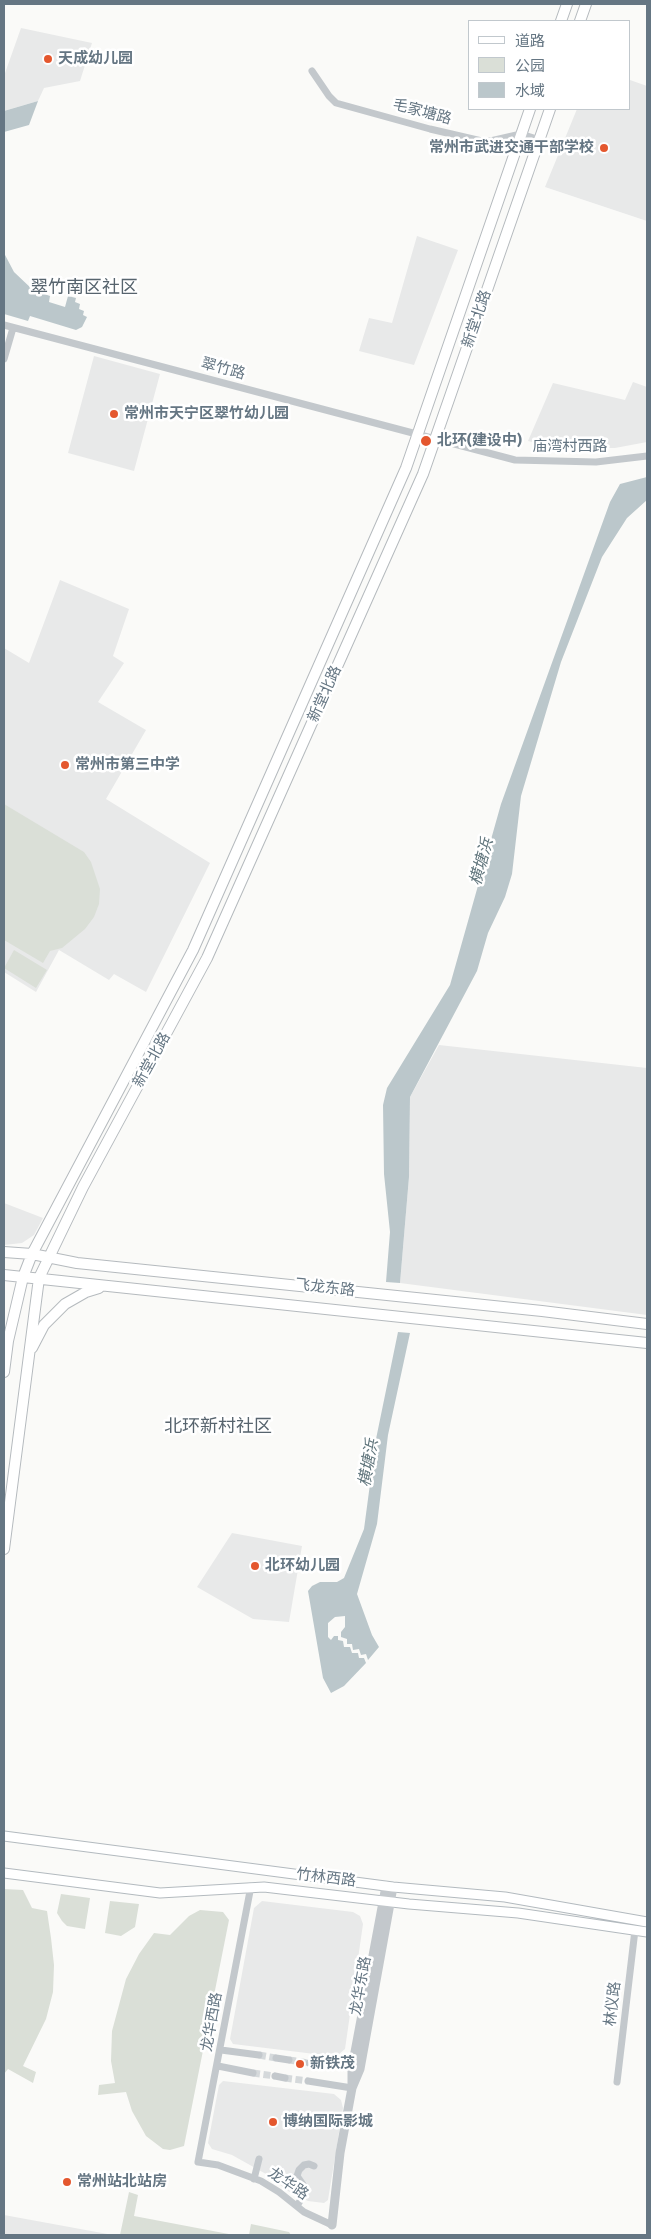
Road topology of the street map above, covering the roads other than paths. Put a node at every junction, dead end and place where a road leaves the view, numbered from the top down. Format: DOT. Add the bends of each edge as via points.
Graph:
graph roads {
  1 [pos="567,4"];
  2 [pos="586,4"];
  3 [pos="561,20"];
  4 [pos="580,20"];
  5 [pos="312,71"];
  6 [pos="530,110"];
  7 [pos="550,110"];
  8 [pos="521,134"];
  9 [pos="540,140"];
  10 [pos="4,325"];
  11 [pos="13,328"];
  12 [pos="4,359"];
  13 [pos="418,434"];
  14 [pos="435,439"];
  15 [pos="647,456"];
  16 [pos="4,1252"];
  17 [pos="32,1254"];
  18 [pos="49,1257"];
  19 [pos="4,1275"];
  20 [pos="23,1277"];
  21 [pos="39,1278"];
  22 [pos="104,1286"];
  23 [pos="647,1324"];
  24 [pos="4,1331"];
  25 [pos="647,1343"];
  26 [pos="6,1352"];
  27 [pos="29,1354"];
  28 [pos="4,1372"];
  29 [pos="4,1549"];
  30 [pos="4,1836"];
  31 [pos="4,1873"];
  32 [pos="251,1886"];
  33 [pos="390,1886"];
  34 [pos="387,1902"];
  35 [pos="647,1922"];
  36 [pos="635,1930"];
  37 [pos="647,1932"];
  38 [pos="221,2050"];
  39 [pos="259,2055"];
  40 [pos="276,2058"];
  41 [pos="289,2060"];
  42 [pos="309,2063"];
  43 [pos="218,2066"];
  44 [pos="356,2069"];
  45 [pos="253,2073"];
  46 [pos="275,2076"];
  47 [pos="285,2078"];
  48 [pos="308,2081"];
  49 [pos="617,2082"];
  50 [pos="352,2088"];
  51 [pos="259,2159"];
  52 [pos="198,2162"];
  53 [pos="314,2166"];
  54 [pos="254,2179"];
  55 [pos="297,2206"];
  56 [pos="332,2225"];
  1 -- 3 [label="main road"];
  2 -- 4 [label="main road"];
  5 -- 8 [label="street, 毛家塘路" via="336,102 486,142"];
  6 -- 8 [label="main road, 新堂北路"];
  7 -- 9 [label="main road, 新堂北路"];
  8 -- 9 [label="street"];
  8 -- 13 [label="main road, 新堂北路"];
  9 -- 14 [label="main road, 新堂北路"];
  10 -- 11 [label="street, 翠竹路"];
  11 -- 12 [label="street"];
  11 -- 13 [label="street, 翠竹路"];
  13 -- 14 [label="street, 翠竹路"];
  13 -- 17 [label="main road, 新堂北路" via="403,476 193,950"];
  14 -- 15 [label="street, 庙湾村西路" via="516,460 596,462"];
  14 -- 18 [label="main road, 新堂北路" via="420,483 208,958 83,1187"];
  16 -- 17 [label="main road, 飞龙东路"];
  17 -- 18 [label="main road, 飞龙东路"];
  17 -- 20 [label="main road, 新堂北路"];
  18 -- 21 [label="main road, 新堂北路"];
  18 -- 23 [label="main road, 飞龙东路" via="77,1263"];
  19 -- 20 [label="main road, 飞龙东路"];
  20 -- 21 [label="main road, 飞龙东路"];
  20 -- 26 [label="main road, 新堂北路"];
  21 -- 22 [label="main road, 飞龙东路"];
  21 -- 27 [label="main road, 新堂北路"];
  22 -- 25 [label="main road, 飞龙东路"];
  22 -- 27 [label="main road" via="65,1304 44,1325"];
  24 -- 26 [label="main road"];
  26 -- 28 [label="main road"];
  27 -- 29 [label="main road, 新堂北路"];
  30 -- 33 [label="main road, 竹林西路"];
  31 -- 32 [label="main road, 竹林西路" via="160,1893"];
  32 -- 34 [label="main road, 竹林西路"];
  32 -- 38 [label="street, 龙华西路"];
  33 -- 34 [label="street, 龙华东路"];
  33 -- 35 [label="main road, 竹林西路" via="505,1897"];
  34 -- 36 [label="main road, 竹林西路" via="518,1913"];
  34 -- 44 [label="street, 龙华东路"];
  36 -- 37 [label="main road, 竹林西路"];
  36 -- 49 [label="street, 林仪路"];
  38 -- 39 [label="street"];
  38 -- 43 [label="street, 龙华西路"];
  40 -- 41 [label="street"];
  42 -- 44 [label="street"];
  43 -- 45 [label="street"];
  43 -- 52 [label="street, 龙华西路"];
  44 -- 50 [label="street, 龙华东路"];
  46 -- 47 [label="street"];
  48 -- 50 [label="street"];
  50 -- 56 [label="street, 龙华东路"];
  51 -- 54 [label="street"];
  52 -- 54 [label="street, 龙华路" via="218,2165"];
  53 -- 55 [label="street" via="304,2165 299,2170 297,2176 304,2186 304,2194"];
  54 -- 55 [label="street, 龙华路"];
  55 -- 56 [label="street, 龙华路"];
}
